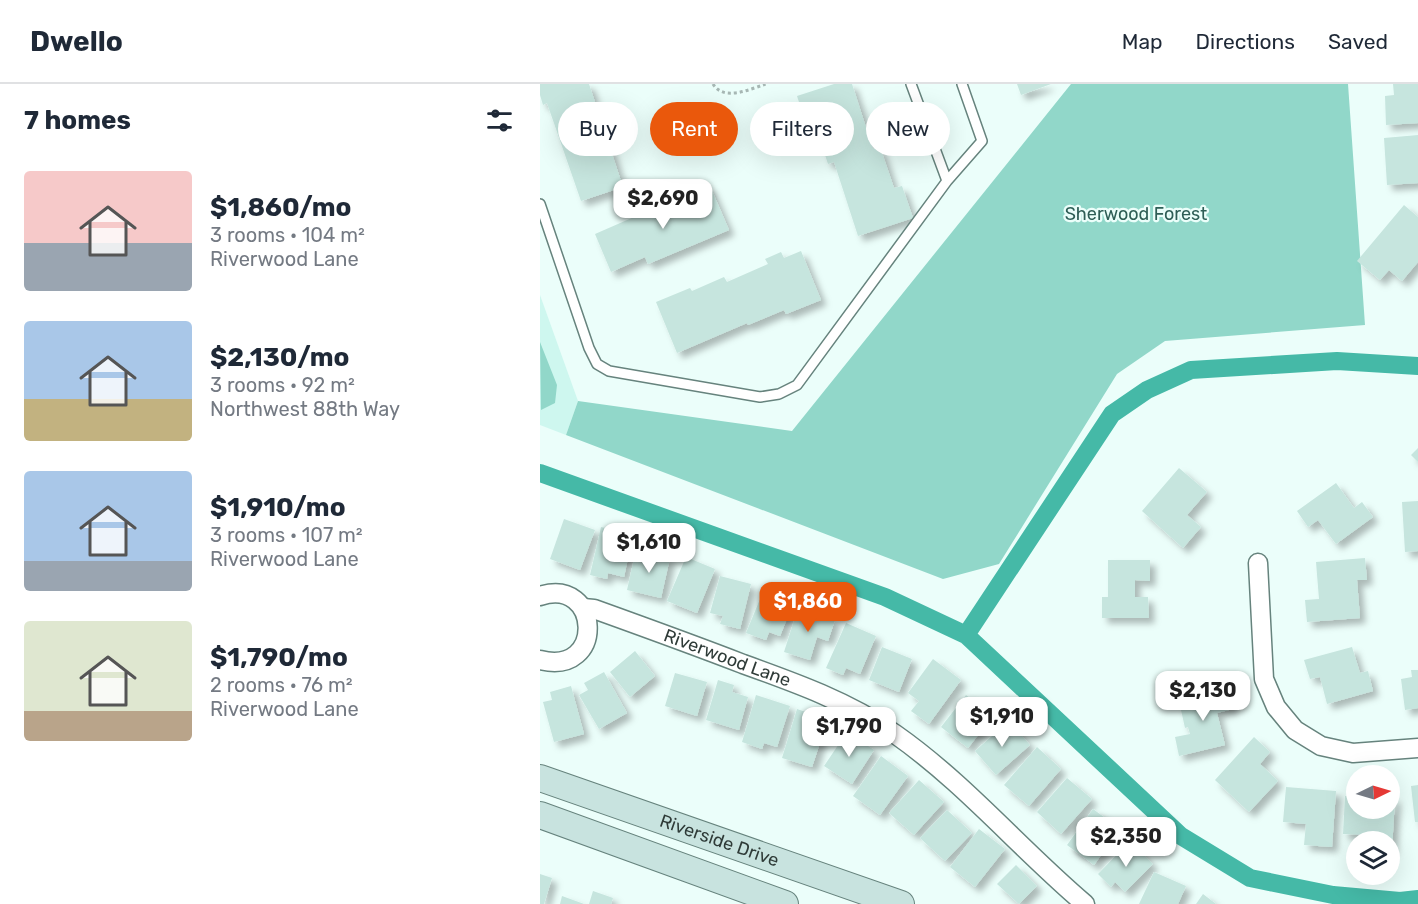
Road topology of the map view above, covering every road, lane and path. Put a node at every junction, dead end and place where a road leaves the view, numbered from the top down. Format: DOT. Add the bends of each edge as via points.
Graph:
graph roads {
  1 [pos="713,84"];
  2 [pos="766,84"];
  3 [pos="911,84"];
  4 [pos="962,84"];
  5 [pos="947,181"];
  6 [pos="540,204"];
  7 [pos="1258,563"];
  8 [pos="540,596"];
  9 [pos="583,608"];
  10 [pos="540,660"];
  11 [pos="1418,748"];
  12 [pos="540,778"];
  13 [pos="540,815"];
  14 [pos="785,904"];
  15 [pos="901,904"];
  16 [pos="1085,904"];
  1 -- 2 [label="path" via="723,92 738,93"];
  3 -- 5 [label="lane"];
  4 -- 5 [label="lane" via="982,141"];
  5 -- 6 [label="lane" via="796,385 780,394 760,397 609,371 597,364"];
  7 -- 11 [label="street" via="1264,679 1276,707 1295,730 1321,746 1353,753"];
  8 -- 9 [label="street, Riverwood Lane" via="564,594"];
  9 -- 10 [label="street" via="589,630 581,651 562,662"];
  9 -- 16 [label="street, Riverwood Lane" via="770,674 861,712 932,763"];
  12 -- 15 [label="street, Riverside Drive"];
  13 -- 14 [label="street, Riverside Drive"];
}
